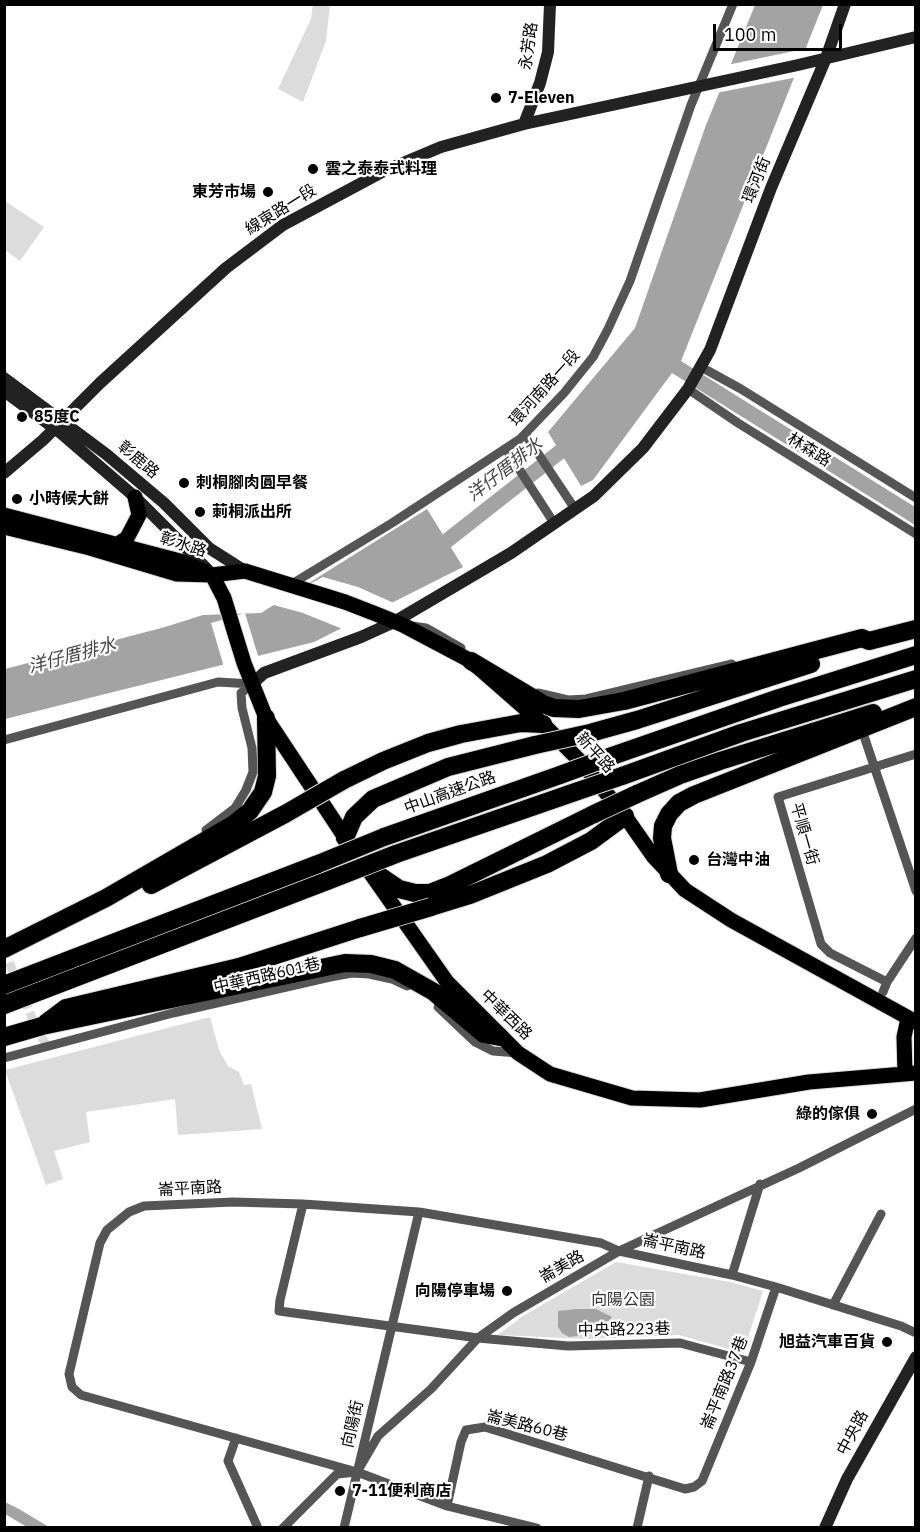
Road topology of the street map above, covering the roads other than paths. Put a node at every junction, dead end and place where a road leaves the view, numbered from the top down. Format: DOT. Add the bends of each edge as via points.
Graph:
graph roads {
  1 [pos="550,4"];
  2 [pos="733,4"];
  3 [pos="845,4"];
  4 [pos="915,37"];
  5 [pos="826,58"];
  6 [pos="699,87"];
  7 [pos="524,124"];
  8 [pos="701,367"];
  9 [pos="4,378"];
  10 [pos="688,389"];
  11 [pos="4,391"];
  12 [pos="57,425"];
  13 [pos="525,434"];
  14 [pos="506,449"];
  15 [pos="4,473"];
  16 [pos="135,497"];
  17 [pos="915,498"];
  18 [pos="575,509"];
  19 [pos="4,514"];
  20 [pos="554,523"];
  21 [pos="4,527"];
  22 [pos="915,534"];
  23 [pos="116,545"];
  24 [pos="245,571"];
  25 [pos="212,575"];
  26 [pos="290,585"];
  27 [pos="399,623"];
  28 [pos="915,629"];
  29 [pos="842,638"];
  30 [pos="869,641"];
  31 [pos="915,655"];
  32 [pos="471,661"];
  33 [pos="915,679"];
  34 [pos="252,684"];
  35 [pos="915,699"];
  36 [pos="915,707"];
  37 [pos="915,714"];
  38 [pos="266,718"];
  39 [pos="543,724"];
  40 [pos="874,732"];
  41 [pos="864,736"];
  42 [pos="4,740"];
  43 [pos="915,753"];
  44 [pos="876,768"];
  45 [pos="625,816"];
  46 [pos="345,838"];
  47 [pos="368,868"];
  48 [pos="669,874"];
  49 [pos="915,887"];
  50 [pos="915,938"];
  51 [pos="4,940"];
  52 [pos="4,949"];
  53 [pos="4,956"];
  54 [pos="887,982"];
  55 [pos="4,985"];
  56 [pos="883,992"];
  57 [pos="4,1005"];
  58 [pos="912,1020"];
  59 [pos="42,1026"];
  60 [pos="4,1037"];
  61 [pos="501,1037"];
  62 [pos="518,1053"];
  63 [pos="4,1058"];
  64 [pos="910,1073"];
  65 [pos="915,1109"];
  66 [pos="760,1184"];
  67 [pos="303,1204"];
  68 [pos="419,1212"];
  69 [pos="881,1214"];
  70 [pos="619,1251"];
  71 [pos="732,1275"];
  72 [pos="776,1287"];
  73 [pos="833,1305"];
  74 [pos="390,1328"];
  75 [pos="915,1333"];
  76 [pos="478,1338"];
  77 [pos="915,1357"];
  78 [pos="751,1362"];
  79 [pos="236,1438"];
  80 [pos="357,1472"];
  81 [pos="649,1476"];
  82 [pos="447,1506"];
  83 [pos="258,1527"];
  84 [pos="282,1527"];
  85 [pos="344,1527"];
  86 [pos="537,1527"];
  87 [pos="637,1527"];
  88 [pos="825,1527"];
  1 -- 7 [label="main road, 永芳路" via="548,52"];
  2 -- 6 [label="street, 環河南路一段"];
  3 -- 5 [label="main road, 環河街"];
  4 -- 5 [label="main road"];
  5 -- 6 [label="main road, 線東路一段"];
  5 -- 8 [label="main road, 環河街"];
  6 -- 7 [label="main road, 線東路一段"];
  6 -- 13 [label="street, 環河南路一段" via="609,329 593,357"];
  7 -- 12 [label="main road, 線東路一段" via="418,157 347,189 283,225 208,284"];
  8 -- 10 [label="main road, 環河街"];
  8 -- 17 [label="street, 林森路"];
  9 -- 12 [label="main road, 彰鹿路"];
  10 -- 18 [label="main road, 環河街" via="643,448"];
  10 -- 22 [label="street, 林森路"];
  11 -- 12 [label="main road, 彰鹿路"];
  12 -- 15 [label="main road, 線東路一段"];
  12 -- 16 [label="main road, 彰鹿路"];
  12 -- 24 [label="main road, 彰鹿路" via="106,454 209,548"];
  13 -- 14 [label="street, 環河南路一段"];
  13 -- 18 [label="street"];
  14 -- 20 [label="street"];
  14 -- 26 [label="street, 環河南路一段"];
  16 -- 23 [label="main road" via="139,515 127,538"];
  16 -- 25 [label="main road, 彰鹿路"];
  18 -- 20 [label="main road, 環河街"];
  19 -- 23 [label="main road, 彰水路"];
  20 -- 27 [label="main road, 環河街"];
  21 -- 25 [label="main road, 彰水路" via="177,573"];
  23 -- 25 [label="main road, 彰水路" via="180,561"];
  24 -- 25 [label="main road, 新平路"];
  24 -- 26 [label="main road, 新平路"];
  25 -- 34 [label="main road, 中華西路" via="226,603"];
  26 -- 27 [label="main road, 新平路"];
  27 -- 29 [label="street" via="426,628 536,692 568,700 605,695"];
  27 -- 32 [label="main road, 新平路"];
  27 -- 34 [label="main road, 環河街" via="264,673"];
  28 -- 30 [label="highway"];
  30 -- 32 [label="highway" via="862,639 579,709 543,704"];
  30 -- 46 [label="highway, bridge" via="864,646 637,720 448,767 373,798 354,817"];
  31 -- 55 [label="highway, 中山高速公路, bridge" via="778,698 384,837"];
  32 -- 39 [label="main road, 新平路"];
  33 -- 57 [label="highway, bridge" via="741,733 396,854"];
  34 -- 38 [label="main road, 中華西路"];
  34 -- 42 [label="street" via="218,682"];
  34 -- 51 [label="street" via="241,693 253,772 235,808 214,825 113,885"];
  35 -- 47 [label="highway, bridge" via="680,775 430,892 399,889"];
  36 -- 48 [label="highway" via="679,803 663,826"];
  37 -- 40 [label="street"];
  38 -- 46 [label="main road, 中華西路"];
  38 -- 52 [label="highway" via="267,776 263,792 250,811 106,898"];
  39 -- 45 [label="main road, 新平路" via="581,762"];
  39 -- 53 [label="highway, bridge" via="521,723 461,734 383,761 120,902"];
  41 -- 44 [label="street"];
  43 -- 44 [label="street, 平順一街"];
  44 -- 49 [label="street"];
  44 -- 54 [label="street, 平順一街" via="778,797 821,944 830,953"];
  45 -- 48 [label="main road, 新平路"];
  45 -- 59 [label="highway, bridge" via="591,841 547,864 470,895 239,967 66,1008"];
  46 -- 47 [label="main road, 中華西路"];
  47 -- 61 [label="main road, 中華西路" via="447,982"];
  48 -- 58 [label="main road, 新平路" via="731,920"];
  50 -- 54 [label="street"];
  54 -- 56 [label="street"];
  58 -- 64 [label="main road" via="904,1037"];
  59 -- 60 [label="highway"];
  59 -- 61 [label="highway" via="345,963 395,970 434,992 484,1034"];
  61 -- 62 [label="main road, 中華西路"];
  62 -- 63 [label="street, 中華西路601巷" via="493,1051 476,1042 414,988 392,979 352,974 173,1013"];
  62 -- 64 [label="main road, 中華西路" via="550,1074 632,1098 700,1100 809,1082"];
  65 -- 66 [label="street, 崙美路"];
  66 -- 70 [label="street, 崙美路"];
  66 -- 71 [label="street"];
  67 -- 68 [label="street, 崙平南路"];
  67 -- 74 [label="street, 中央路223巷" via="279,1311"];
  67 -- 79 [label="street, 崙平南路" via="144,1206 117,1220 100,1244 69,1374 72,1387 81,1395"];
  68 -- 70 [label="street, 崙平南路" via="601,1242"];
  68 -- 74 [label="street, 向陽街"];
  69 -- 73 [label="street"];
  70 -- 71 [label="street, 崙平南路"];
  70 -- 76 [label="street, 崙美路"];
  71 -- 72 [label="street, 崙平南路"];
  72 -- 73 [label="street, 崙平南路"];
  72 -- 78 [label="street, 崙平南路37巷"];
  73 -- 75 [label="street, 崙平南路"];
  74 -- 76 [label="street, 中央路223巷"];
  74 -- 80 [label="street, 向陽街"];
  76 -- 78 [label="street, 中央路223巷" via="568,1346 680,1344"];
  76 -- 80 [label="street, 崙美路" via="431,1389 378,1436"];
  77 -- 88 [label="main road, 中央路" via="852,1469"];
  78 -- 81 [label="street, 崙平南路37巷" via="702,1481 685,1488"];
  79 -- 80 [label="street, 崙平南路"];
  79 -- 83 [label="street" via="228,1461"];
  80 -- 82 [label="street, 崙平南路"];
  80 -- 84 [label="street" via="337,1474"];
  80 -- 85 [label="street, 向陽街"];
  81 -- 82 [label="street, 崙美路60巷" via="485,1427 466,1430"];
  81 -- 87 [label="street"];
  82 -- 86 [label="street, 崙平南路"];
}
